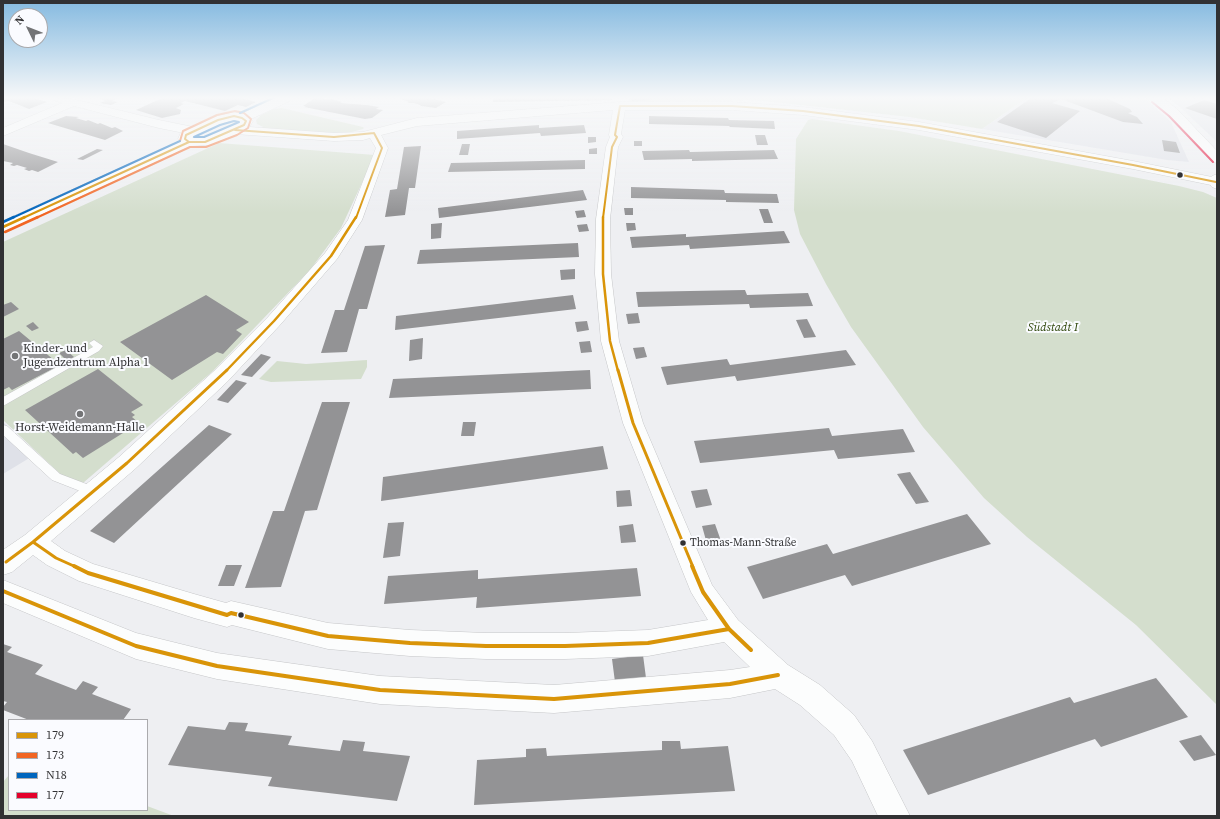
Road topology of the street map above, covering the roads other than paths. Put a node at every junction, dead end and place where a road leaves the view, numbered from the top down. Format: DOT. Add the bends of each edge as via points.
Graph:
graph roads {
  1 [pos="191,136"];
  2 [pos="219,136"];
  3 [pos="323,136"];
  4 [pos="344,136"];
  5 [pos="375,136"];
  6 [pos="616,136"];
  7 [pos="975,136"];
  8 [pos="1195,136"];
  9 [pos="1217,159"];
  10 [pos="1216,182"];
  11 [pos="3,226"];
  12 [pos="94,343"];
  13 [pos="3,402"];
  14 [pos="3,429"];
  15 [pos="92,491"];
  16 [pos="33,542"];
  17 [pos="3,564"];
  18 [pos="3,591"];
  19 [pos="729,629"];
  20 [pos="778,675"];
  21 [pos="894,816"];
  1 -- 2 [label="main road" via="205,142"];
  1 -- 11 [label="main road"];
  3 -- 4 [label="street"];
  5 -- 15 [label="street" via="382,148 355,220 331,256 221,376 127,463"];
  6 -- 19 [label="street" via="612,147 603,219 602,274 610,341 633,423 703,592"];
  7 -- 10 [label="street"];
  8 -- 9 [label="main road"];
  12 -- 13 [label="lane" via="98,346 96,349"];
  14 -- 15 [label="lane" via="56,477"];
  15 -- 16 [label="street"];
  16 -- 17 [label="street"];
  16 -- 19 [label="street" via="56,558 88,573 227,615 231,613 328,636 410,643 565,646 648,643"];
  18 -- 20 [label="street" via="136,646 217,666 380,690 554,699 730,684"];
  19 -- 20 [label="street"];
  20 -- 21 [label="street" via="810,695 844,725 862,751"];
}
